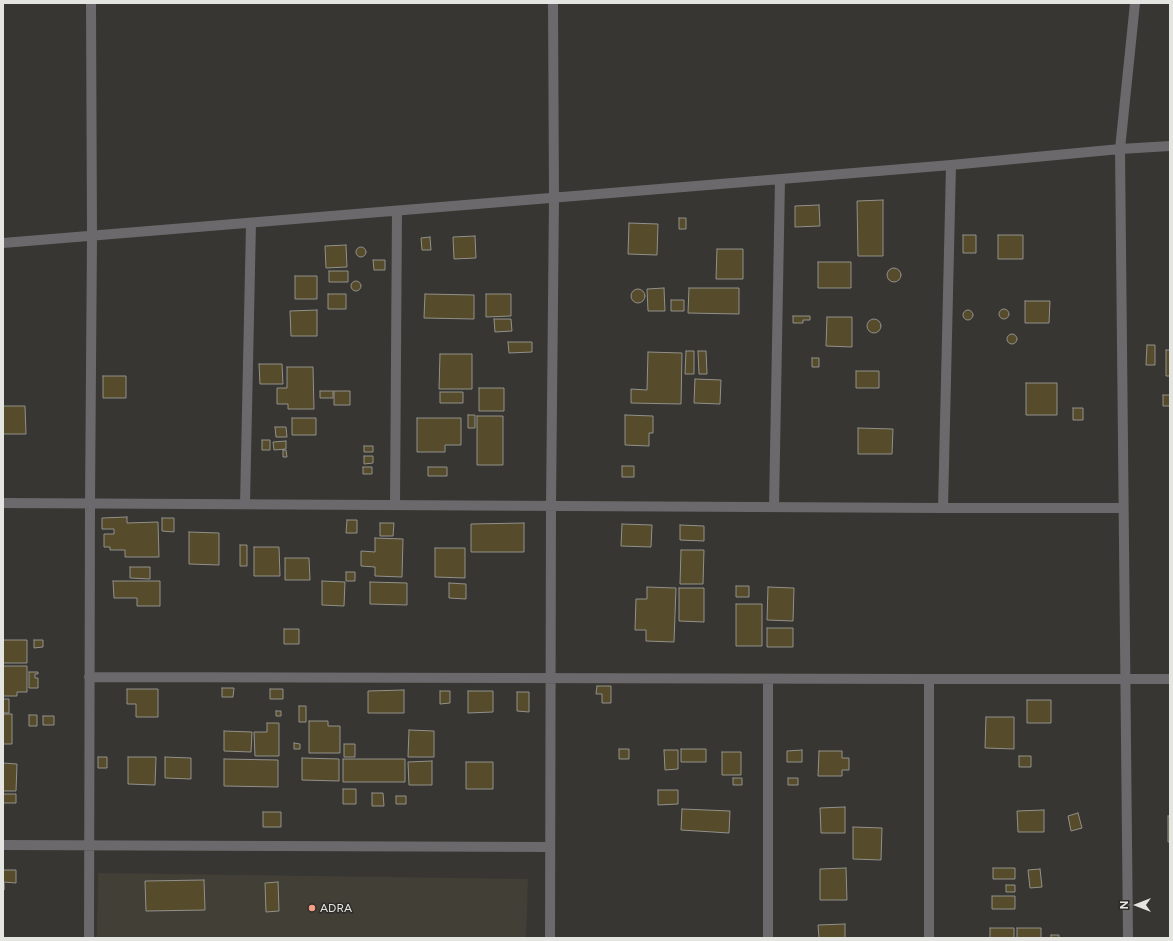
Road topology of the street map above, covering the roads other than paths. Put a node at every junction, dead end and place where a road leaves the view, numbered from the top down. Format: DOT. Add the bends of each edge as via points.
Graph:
graph roads {
  1 [pos="91,3"];
  2 [pos="552,3"];
  3 [pos="1135,3"];
  4 [pos="1170,146"];
  5 [pos="1120,149"];
  6 [pos="951,166"];
  7 [pos="780,179"];
  8 [pos="554,198"];
  9 [pos="397,211"];
  10 [pos="251,223"];
  11 [pos="92,236"];
  12 [pos="3,243"];
  13 [pos="3,503"];
  14 [pos="90,503"];
  15 [pos="245,504"];
  16 [pos="395,505"];
  17 [pos="551,506"];
  18 [pos="774,507"];
  19 [pos="943,508"];
  20 [pos="1123,508"];
  21 [pos="89,677"];
  22 [pos="1125,678"];
  23 [pos="551,679"];
  24 [pos="768,679"];
  25 [pos="929,679"];
  26 [pos="1170,679"];
  27 [pos="3,845"];
  28 [pos="89,846"];
  29 [pos="550,846"];
  30 [pos="89,938"];
  31 [pos="550,938"];
  32 [pos="768,938"];
  33 [pos="929,938"];
  34 [pos="1128,938"];
  1 -- 11 [label="street"];
  2 -- 8 [label="street"];
  3 -- 5 [label="street"];
  4 -- 5 [label="street"];
  5 -- 6 [label="street"];
  5 -- 20 [label="street"];
  6 -- 7 [label="street"];
  6 -- 19 [label="street"];
  7 -- 8 [label="street"];
  7 -- 18 [label="street"];
  8 -- 9 [label="street"];
  8 -- 17 [label="street"];
  9 -- 10 [label="street"];
  9 -- 16 [label="street"];
  10 -- 11 [label="street"];
  10 -- 15 [label="street"];
  11 -- 12 [label="street"];
  11 -- 14 [label="street"];
  13 -- 14 [label="street"];
  14 -- 15 [label="street"];
  14 -- 21 [label="street"];
  15 -- 16 [label="street"];
  16 -- 17 [label="street"];
  17 -- 18 [label="street"];
  17 -- 23 [label="street"];
  18 -- 19 [label="street"];
  19 -- 20 [label="street"];
  20 -- 22 [label="street"];
  21 -- 23 [label="street"];
  21 -- 28 [label="street"];
  22 -- 25 [label="street"];
  22 -- 26 [label="street"];
  22 -- 34 [label="street"];
  23 -- 24 [label="street"];
  23 -- 29 [label="street"];
  24 -- 25 [label="street"];
  24 -- 32 [label="street"];
  25 -- 33 [label="street"];
  27 -- 28 [label="street"];
  28 -- 29 [label="street"];
  28 -- 30 [label="street"];
  29 -- 31 [label="street"];
}
